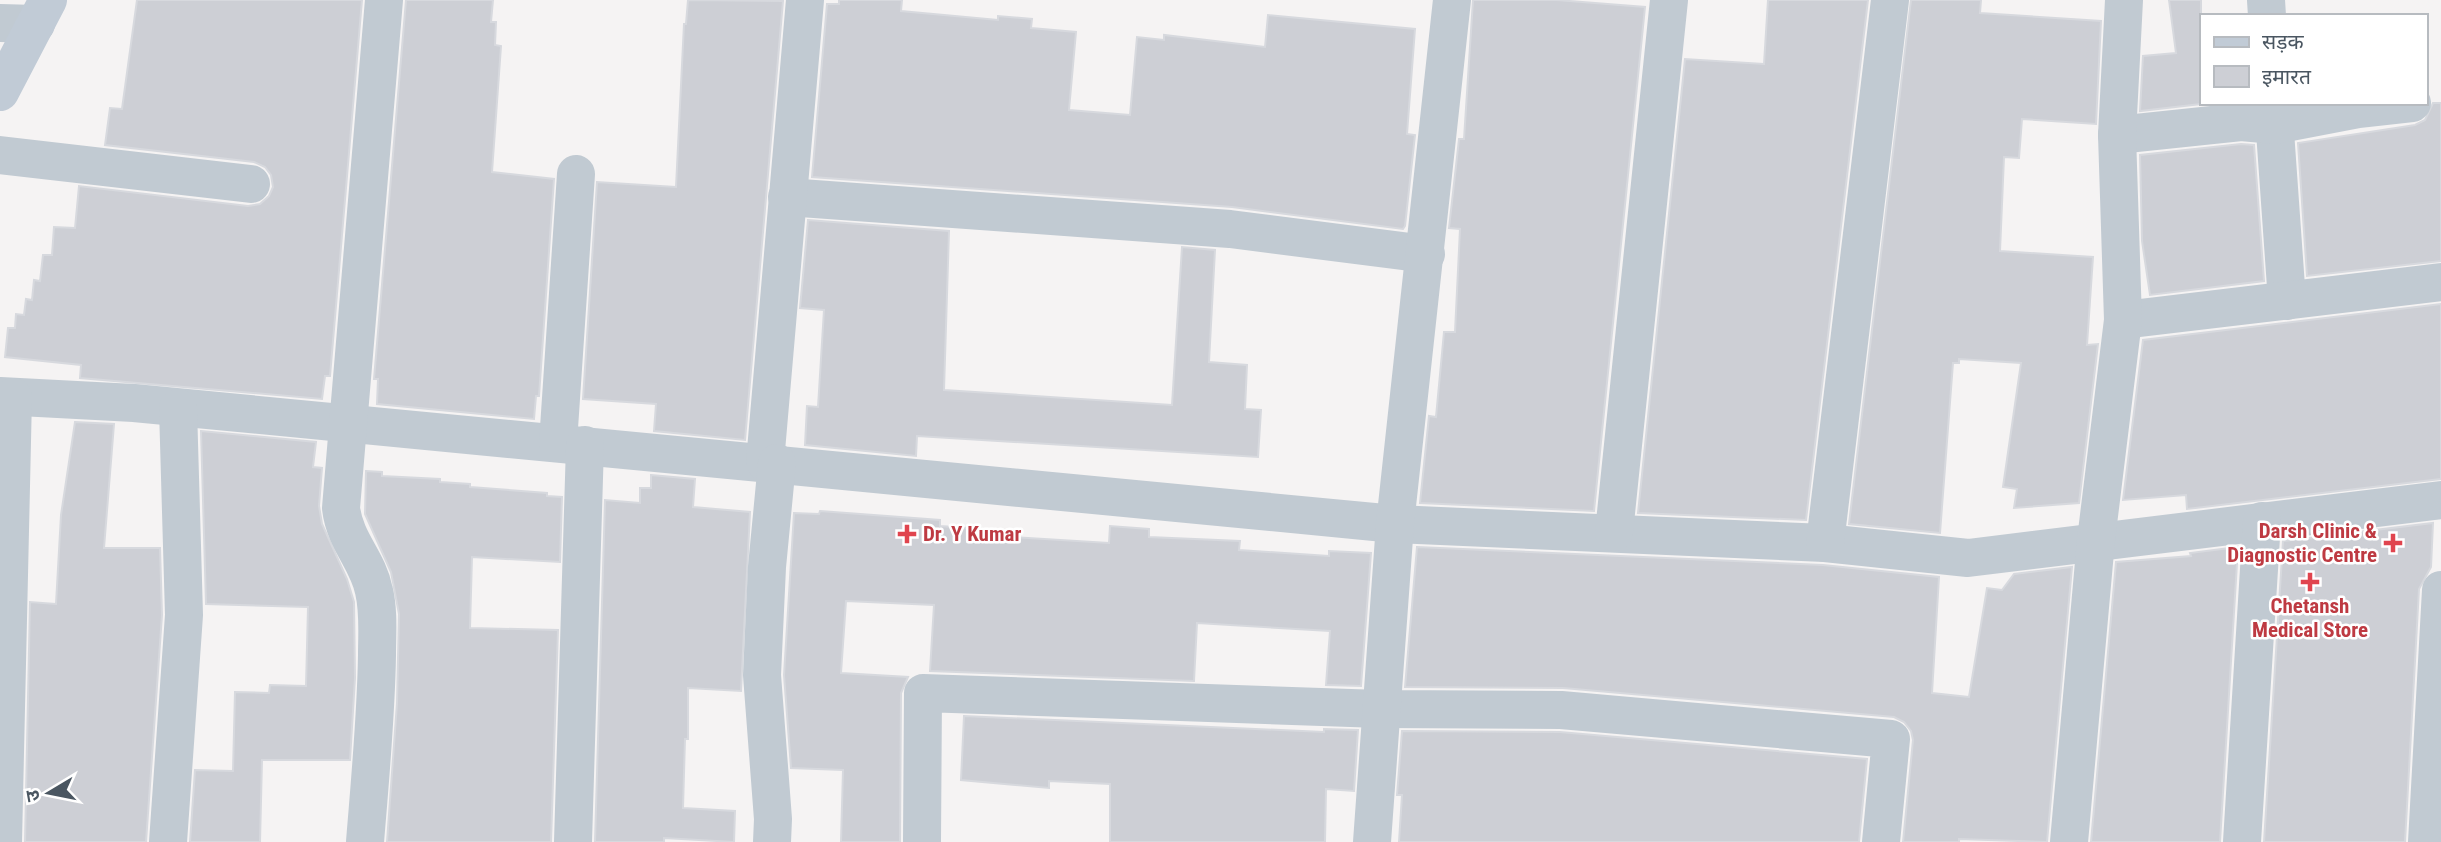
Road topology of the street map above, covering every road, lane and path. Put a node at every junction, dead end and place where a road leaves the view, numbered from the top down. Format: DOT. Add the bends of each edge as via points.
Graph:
graph roads {
  1 [pos="384,0"];
  2 [pos="805,0"];
  3 [pos="1452,0"];
  4 [pos="1668,0"];
  5 [pos="1890,0"];
  6 [pos="2124,0"];
  7 [pos="28,16"];
  8 [pos="0,92"];
  9 [pos="2394,105"];
  10 [pos="2274,114"];
  11 [pos="2117,135"];
  12 [pos="0,155"];
  13 [pos="576,174"];
  14 [pos="251,184"];
  15 [pos="787,197"];
  16 [pos="1426,254"];
  17 [pos="2441,282"];
  18 [pos="2287,300"];
  19 [pos="2123,320"];
  20 [pos="7,396"];
  21 [pos="178,408"];
  22 [pos="348,423"];
  23 [pos="572,444"];
  24 [pos="771,462"];
  25 [pos="2441,500"];
  26 [pos="2262,521"];
  27 [pos="1395,524"];
  28 [pos="1614,532"];
  29 [pos="2096,540"];
  30 [pos="1825,543"];
  31 [pos="2441,590"];
  32 [pos="1380,709"];
  33 [pos="4,842"];
  34 [pos="168,842"];
  35 [pos="365,842"];
  36 [pos="573,842"];
  37 [pos="772,842"];
  38 [pos="922,842"];
  39 [pos="1372,842"];
  40 [pos="1881,842"];
  41 [pos="2069,842"];
  42 [pos="2242,842"];
  43 [pos="2427,842"];
  1 -- 22 [label="street"];
  2 -- 15 [label="street"];
  3 -- 16 [label="street"];
  4 -- 28 [label="street"];
  5 -- 30 [label="street"];
  6 -- 11 [label="street"];
  7 -- 8 [label="street"];
  9 -- 10 [label="street"];
  10 -- 11 [label="street"];
  10 -- 18 [label="street"];
  11 -- 19 [label="street"];
  12 -- 14 [label="street"];
  13 -- 23 [label="street"];
  15 -- 16 [label="street" via="1230,229"];
  15 -- 24 [label="street"];
  16 -- 27 [label="street"];
  17 -- 18 [label="street"];
  18 -- 19 [label="street"];
  19 -- 29 [label="street"];
  20 -- 21 [label="street"];
  20 -- 33 [label="street"];
  21 -- 22 [label="street"];
  21 -- 34 [label="street" via="184,615"];
  22 -- 23 [label="street"];
  22 -- 35 [label="street" via="341,508 344,528 367,569 377,616 377,692"];
  23 -- 24 [label="street"];
  23 -- 36 [label="street"];
  24 -- 27 [label="street"];
  24 -- 37 [label="street" via="762,675"];
  25 -- 26 [label="street"];
  26 -- 29 [label="street"];
  26 -- 42 [label="street"];
  27 -- 28 [label="street"];
  27 -- 32 [label="street"];
  28 -- 30 [label="street"];
  29 -- 30 [label="street" via="1968,558"];
  29 -- 41 [label="street"];
  31 -- 43 [label="street"];
  32 -- 38 [label="street" via="923,693"];
  32 -- 39 [label="street"];
  32 -- 40 [label="street" via="1561,710 1891,739"];
}
